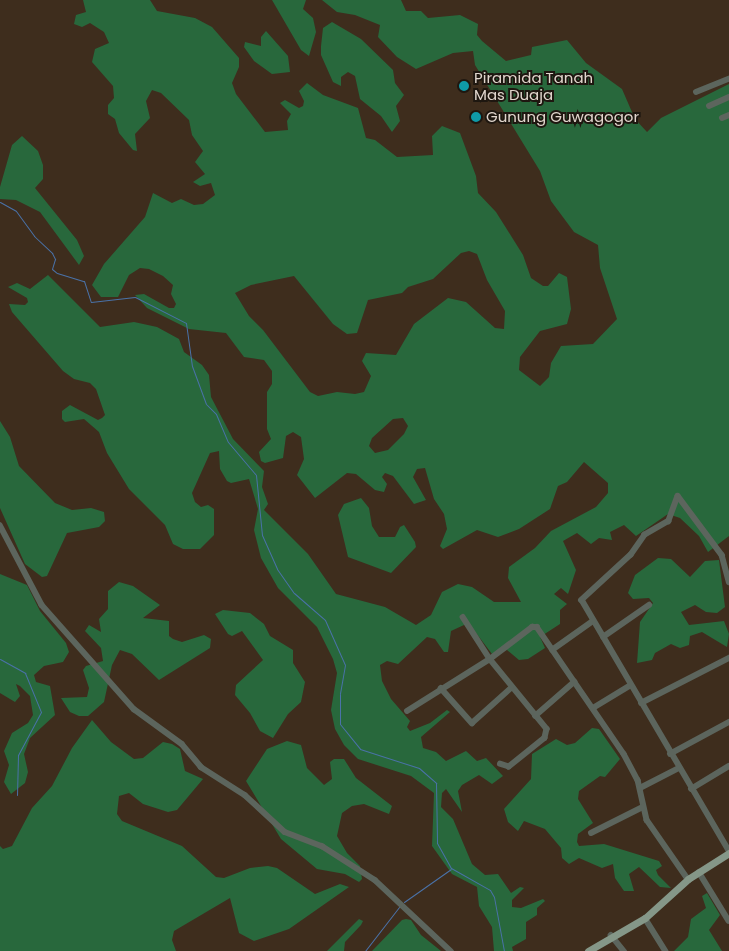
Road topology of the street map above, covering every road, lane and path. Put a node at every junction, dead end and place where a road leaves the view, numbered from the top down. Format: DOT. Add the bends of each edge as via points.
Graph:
graph roads {
  1 [pos="729,79"];
  2 [pos="696,92"];
  3 [pos="729,97"];
  4 [pos="709,106"];
  5 [pos="0,525"];
  6 [pos="729,582"];
  7 [pos="649,605"];
  8 [pos="463,617"];
  9 [pos="593,621"];
  10 [pos="603,637"];
  11 [pos="552,650"];
  12 [pos="729,658"];
  13 [pos="490,660"];
  14 [pos="574,682"];
  15 [pos="631,685"];
  16 [pos="441,688"];
  17 [pos="511,688"];
  18 [pos="641,703"];
  19 [pos="593,708"];
  20 [pos="407,711"];
  21 [pos="535,716"];
  22 [pos="729,722"];
  23 [pos="670,754"];
  24 [pos="500,764"];
  25 [pos="729,766"];
  26 [pos="679,768"];
  27 [pos="640,788"];
  28 [pos="691,789"];
  29 [pos="643,807"];
  30 [pos="591,833"];
  31 [pos="729,852"];
  32 [pos="699,872"];
  33 [pos="688,879"];
  34 [pos="645,918"];
  35 [pos="729,921"];
  36 [pos="612,936"];
  37 [pos="451,951"];
  38 [pos="588,951"];
  39 [pos="624,951"];
  40 [pos="666,951"];
  1 -- 2 [label="street"];
  3 -- 4 [label="street"];
  5 -- 37 [label="street" via="42,605 134,709 182,744 201,767 246,795 286,832 322,846 375,880"];
  6 -- 9 [label="street" via="722,556 678,496 669,521 645,535 631,555 584,596 583,604"];
  7 -- 10 [label="street"];
  8 -- 13 [label="street"];
  9 -- 10 [label="street"];
  9 -- 11 [label="street"];
  10 -- 15 [label="street"];
  11 -- 13 [label="street" via="534,626"];
  11 -- 14 [label="street"];
  12 -- 18 [label="street"];
  13 -- 16 [label="street"];
  13 -- 17 [label="street"];
  14 -- 19 [label="street"];
  14 -- 21 [label="street"];
  15 -- 18 [label="street"];
  15 -- 19 [label="street"];
  16 -- 17 [label="street" via="472,723"];
  16 -- 20 [label="street"];
  17 -- 21 [label="street"];
  18 -- 23 [label="street"];
  19 -- 27 [label="street" via="632,768"];
  21 -- 24 [label="street" via="547,730 545,738 509,767"];
  22 -- 23 [label="street"];
  23 -- 26 [label="street"];
  25 -- 28 [label="street"];
  26 -- 27 [label="street"];
  26 -- 28 [label="street"];
  27 -- 29 [label="street"];
  28 -- 31 [label="street"];
  29 -- 30 [label="street"];
  29 -- 33 [label="street" via="659,839"];
  31 -- 32 [label="main road"];
  32 -- 33 [label="main road"];
  32 -- 35 [label="street"];
  33 -- 34 [label="main road"];
  34 -- 36 [label="main road"];
  34 -- 40 [label="street"];
  36 -- 38 [label="main road"];
  36 -- 39 [label="street"];
}
